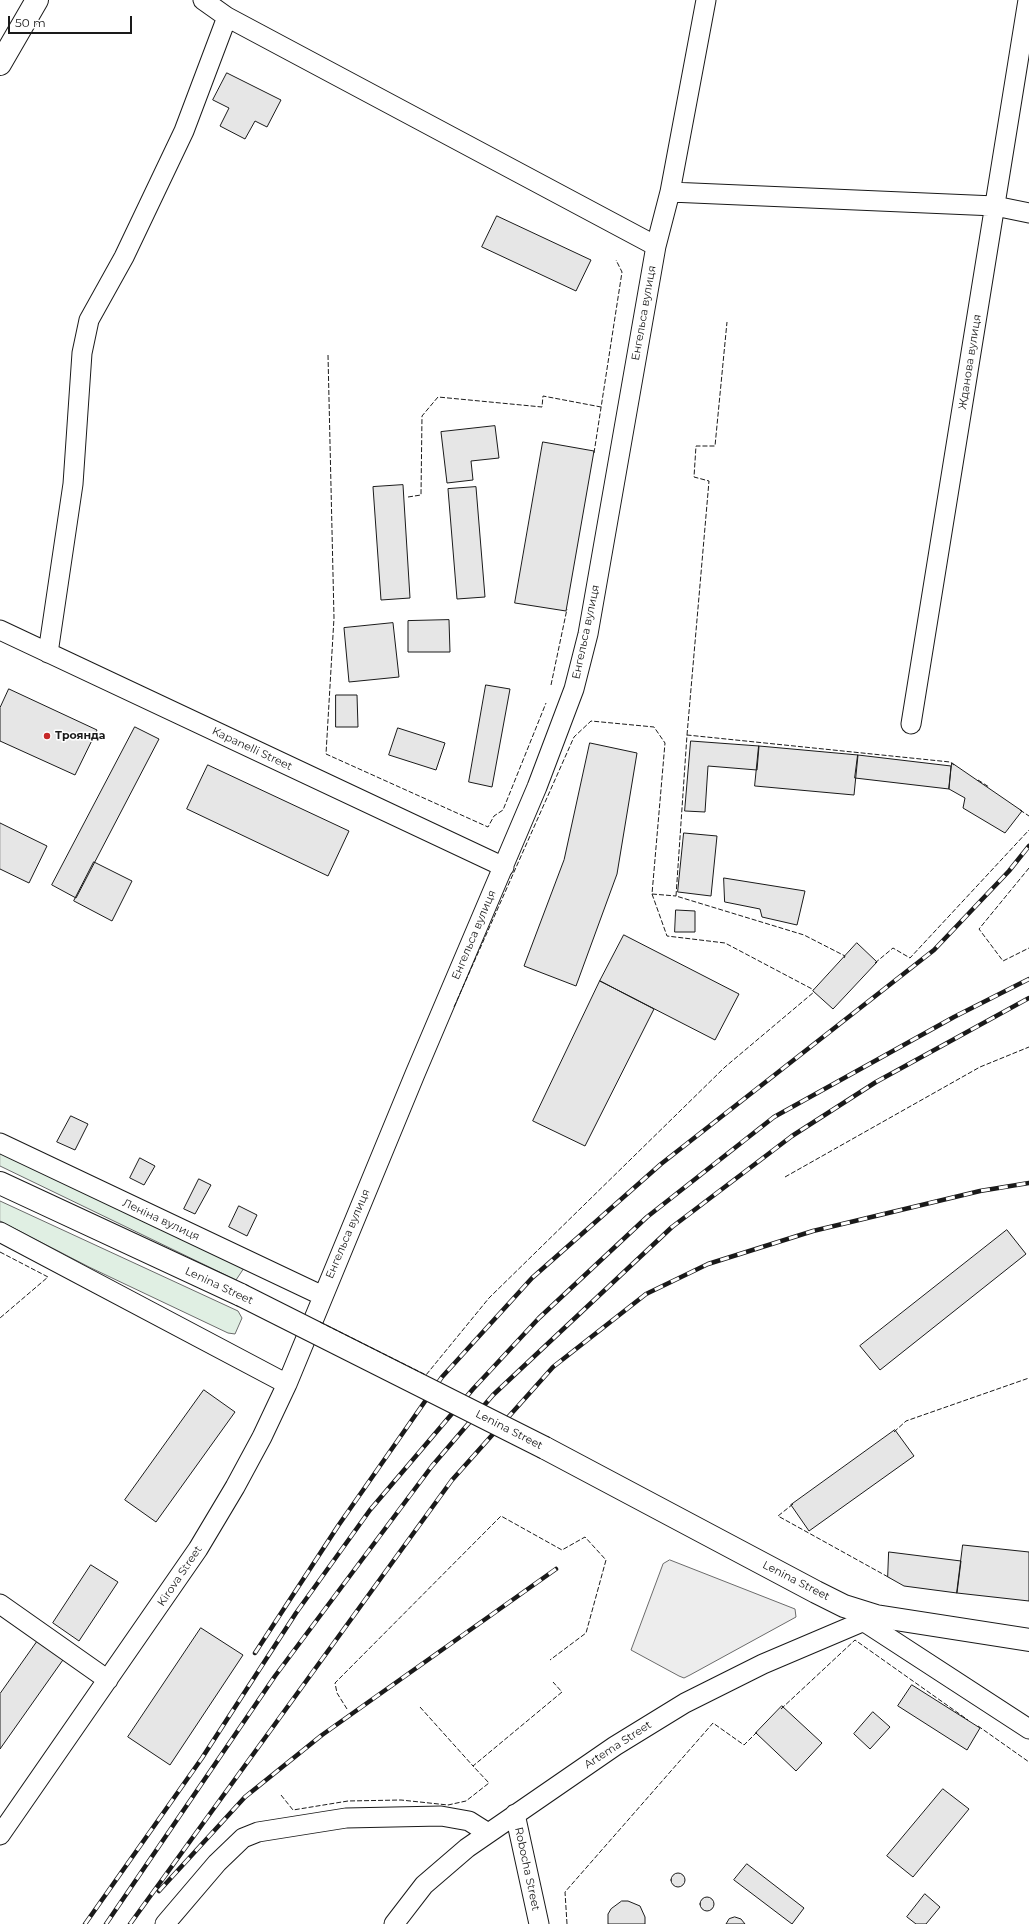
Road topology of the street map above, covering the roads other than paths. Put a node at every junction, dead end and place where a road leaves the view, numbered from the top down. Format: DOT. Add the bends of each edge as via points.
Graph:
graph roads {
  1 [pos="37,0"];
  2 [pos="203,0"];
  3 [pos="706,0"];
  4 [pos="1028,0"];
  5 [pos="227,17"];
  6 [pos="0,64"];
  7 [pos="670,192"];
  8 [pos="995,206"];
  9 [pos="1029,213"];
  10 [pos="656,246"];
  11 [pos="0,630"];
  12 [pos="48,653"];
  13 [pos="911,724"];
  14 [pos="504,867"];
  15 [pos="0,1143"];
  16 [pos="0,1183"];
  17 [pos="0,1232"];
  18 [pos="322,1296"];
  19 [pos="287,1384"];
  20 [pos="0,1604"];
  21 [pos="869,1619"];
  22 [pos="1029,1640"];
  23 [pos="108,1680"];
  24 [pos="1029,1729"];
  25 [pos="516,1814"];
  26 [pos="488,1833"];
  27 [pos="0,1835"];
  28 [pos="165,1924"];
  29 [pos="394,1924"];
  30 [pos="539,1924"];
  1 -- 6 [label="main road"];
  2 -- 5 [label="street"];
  3 -- 7 [label="street, Енгельса вулиця"];
  4 -- 8 [label="street, Жданова вулиця"];
  5 -- 10 [label="street"];
  5 -- 12 [label="street" via="184,131 124,257 89,320 82,354 73,484"];
  7 -- 8 [label="street"];
  7 -- 10 [label="street, Енгельса вулиця"];
  8 -- 9 [label="street"];
  8 -- 13 [label="street, Жданова вулиця"];
  10 -- 14 [label="street, Енгельса вулиця" via="588,634 574,689"];
  11 -- 12 [label="street, Kapanelli Street"];
  12 -- 14 [label="street, Kapanelli Street"];
  14 -- 18 [label="street, Енгельса вулиця"];
  15 -- 18 [label="street, Леніна вулиця"];
  16 -- 21 [label="main road, Lenina Street, bridge" via="241,1295 545,1448"];
  17 -- 19 [label="street"];
  18 -- 19 [label="street, Kirova Street"];
  19 -- 23 [label="street, Kirova Street" via="262,1437 198,1549"];
  20 -- 23 [label="street"];
  21 -- 22 [label="main road, Lenina Street"];
  21 -- 24 [label="street"];
  21 -- 25 [label="street, Artema Street" via="763,1664 685,1703 615,1746"];
  23 -- 27 [label="street, Kirova Street"];
  25 -- 26 [label="street, Artema Street"];
  25 -- 30 [label="street, Robocha Street"];
  26 -- 28 [label="street" via="469,1821 441,1816 346,1818 258,1832 243,1838 217,1863"];
  26 -- 29 [label="street, Artema Street" via="424,1885"];
}
